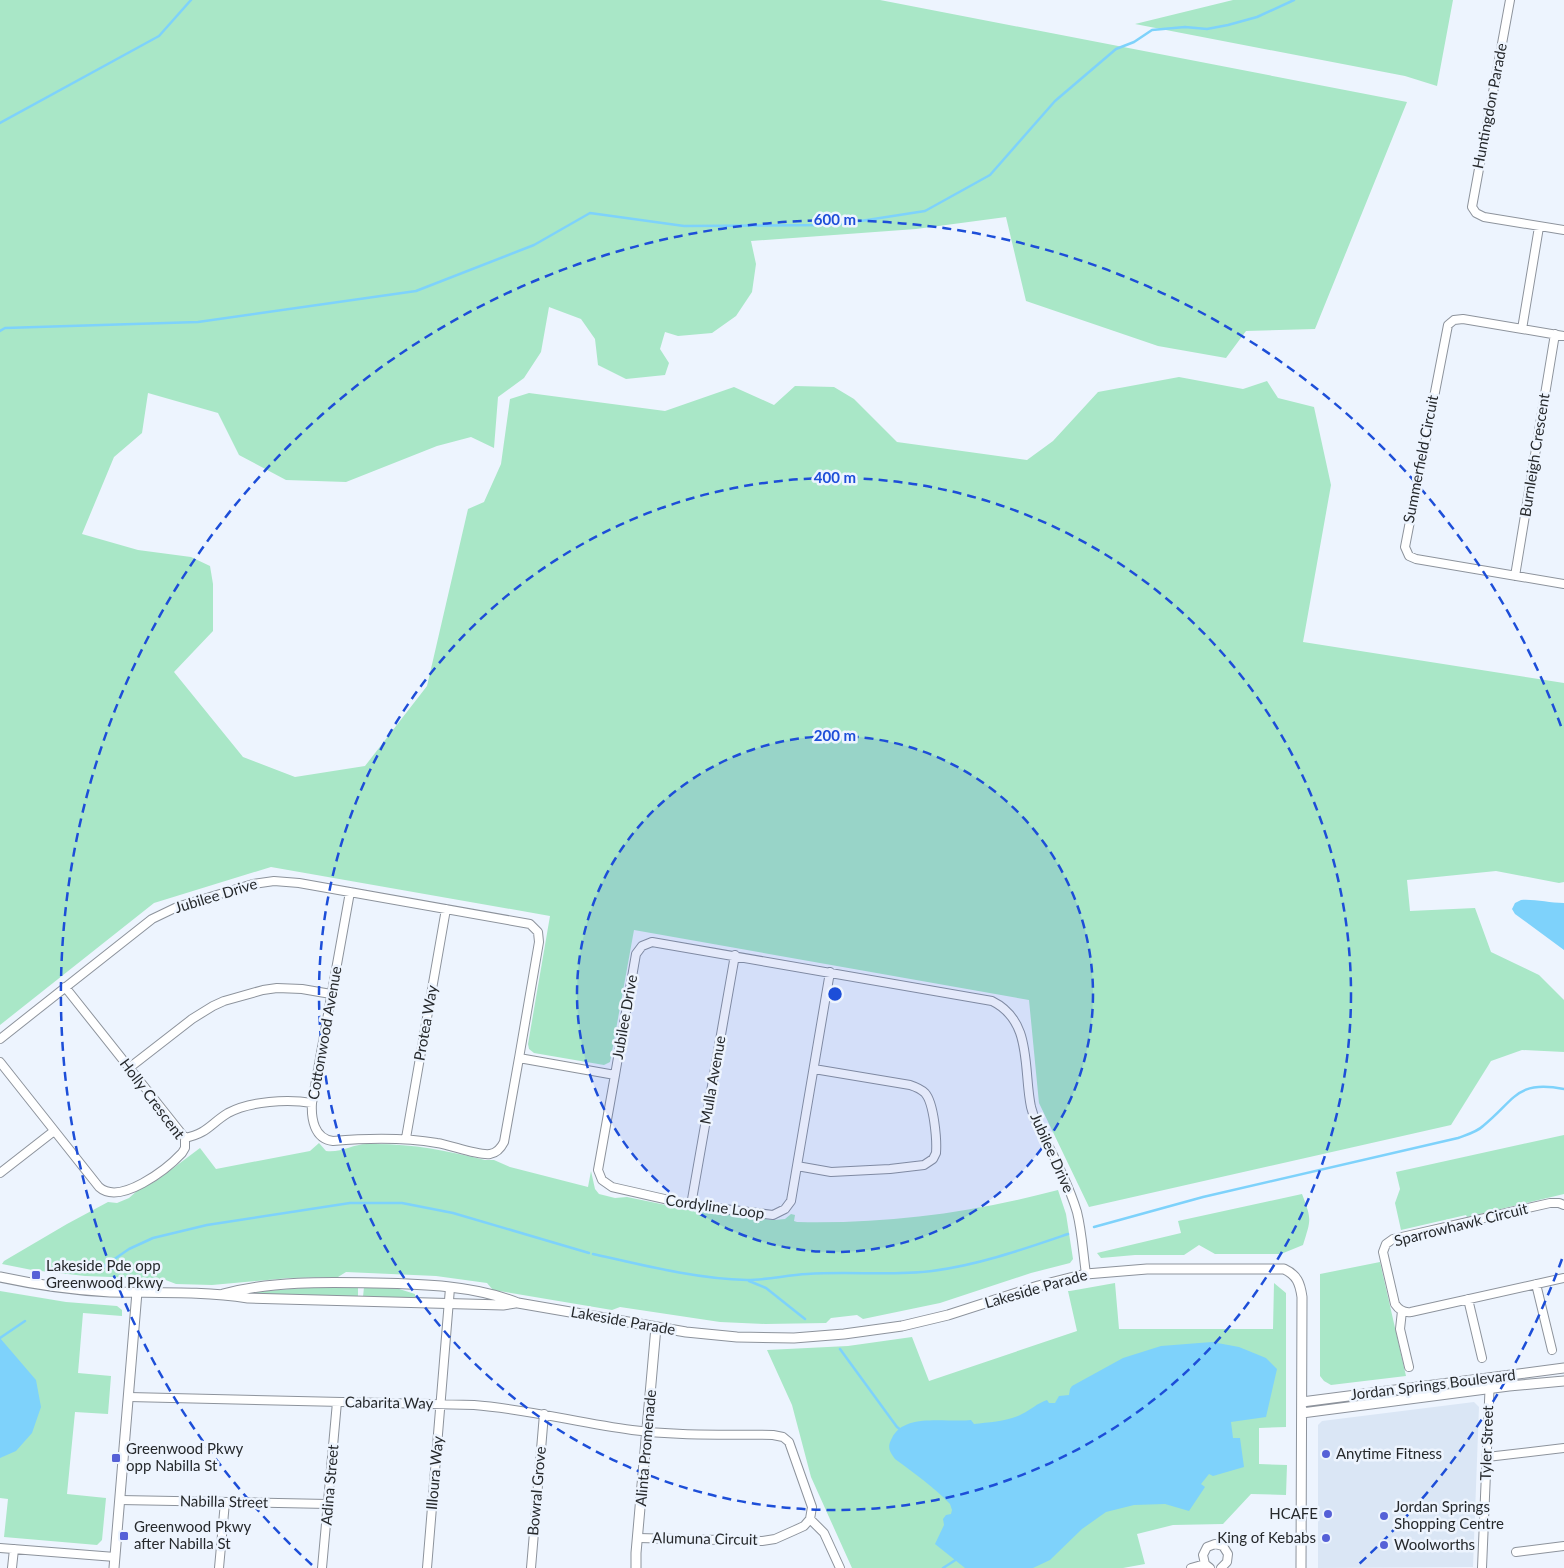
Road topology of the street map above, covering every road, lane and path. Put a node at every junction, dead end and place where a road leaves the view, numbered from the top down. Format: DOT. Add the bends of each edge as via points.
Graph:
graph roads {
  1 [pos="1510,0"];
  2 [pos="1539,227"];
  3 [pos="1564,230"];
  4 [pos="1522,329"];
  5 [pos="1555,334"];
  6 [pos="1564,336"];
  7 [pos="1515,576"];
  8 [pos="1564,584"];
  9 [pos="350,892"];
  10 [pos="446,909"];
  11 [pos="735,955"];
  12 [pos="830,972"];
  13 [pos="65,987"];
  14 [pos="331,994"];
  15 [pos="0,1039"];
  16 [pos="519,1058"];
  17 [pos="0,1062"];
  18 [pos="129,1068"];
  19 [pos="814,1069"];
  20 [pos="615,1074"];
  21 [pos="312,1103"];
  22 [pos="54,1131"];
  23 [pos="185,1138"];
  24 [pos="406,1138"];
  25 [pos="797,1166"];
  26 [pos="0,1173"];
  27 [pos="691,1205"];
  28 [pos="1564,1205"];
  29 [pos="1086,1274"];
  30 [pos="0,1277"];
  31 [pos="1564,1278"];
  32 [pos="1536,1284"];
  33 [pos="450,1288"];
  34 [pos="137,1292"];
  35 [pos="222,1294"];
  36 [pos="1468,1299"];
  37 [pos="449,1302"];
  38 [pos="518,1303"];
  39 [pos="1402,1311"];
  40 [pos="656,1327"];
  41 [pos="1552,1350"];
  42 [pos="1482,1358"];
  43 [pos="1409,1368"];
  44 [pos="1564,1368"];
  45 [pos="1490,1378"];
  46 [pos="1564,1381"];
  47 [pos="1490,1389"];
  48 [pos="129,1397"];
  49 [pos="337,1402"];
  50 [pos="1302,1402"];
  51 [pos="442,1404"];
  52 [pos="1302,1413"];
  53 [pos="544,1414"];
  54 [pos="647,1432"];
  55 [pos="1564,1448"];
  56 [pos="1487,1457"];
  57 [pos="120,1500"];
  58 [pos="225,1502"];
  59 [pos="328,1504"];
  60 [pos="810,1519"];
  61 [pos="638,1538"];
  62 [pos="1564,1546"];
  63 [pos="0,1548"];
  64 [pos="14,1549"];
  65 [pos="1516,1552"];
  66 [pos="114,1557"];
  67 [pos="1208,1566"];
  68 [pos="12,1568"];
  69 [pos="114,1568"];
  70 [pos="219,1568"];
  71 [pos="322,1568"];
  72 [pos="428,1568"];
  73 [pos="530,1568"];
  74 [pos="636,1568"];
  75 [pos="840,1568"];
  76 [pos="1191,1568"];
  77 [pos="1222,1568"];
  78 [pos="1301,1568"];
  79 [pos="1482,1568"];
  1 -- 2 [label="street, Huntingdon Parade" via="1472,213"];
  2 -- 3 [label="street, Huntingdon Parade"];
  2 -- 4 [label="street"];
  4 -- 5 [label="street, Summerfield Circuit"];
  4 -- 7 [label="street, Summerfield Circuit" via="1460,318 1448,324 1405,546 1409,556 1416,559"];
  5 -- 6 [label="street, Summerfield Circuit"];
  5 -- 7 [label="street, Burnleigh Crescent"];
  7 -- 8 [label="street, Summerfield Circuit"];
  9 -- 10 [label="street, Jubilee Drive"];
  9 -- 13 [label="street, Jubilee Drive" via="274,881 176,907 146,923"];
  9 -- 14 [label="street, Cottonwood Avenue"];
  10 -- 16 [label="street, Jubilee Drive" via="527,923 538,932"];
  10 -- 24 [label="street, Protea Way"];
  11 -- 12 [label="street, Jubilee Drive"];
  11 -- 20 [label="street, Jubilee Drive" via="658,942 642,946 635,960"];
  11 -- 27 [label="street, Mulla Avenue"];
  12 -- 19 [label="street, Cordyline Loop"];
  12 -- 29 [label="street, Jubilee Drive" via="992,1001 1012,1015 1022,1038 1034,1117 1078,1215"];
  13 -- 15 [label="street, Jubilee Drive"];
  13 -- 18 [label="street, Holly Crescent"];
  14 -- 18 [label="street" via="277,988 224,1001 192,1019"];
  14 -- 21 [label="street, Cottonwood Avenue"];
  16 -- 20 [label="street, Jubilee Drive"];
  16 -- 24 [label="street, Cottonwood Avenue" via="504,1142 497,1151 488,1154"];
  17 -- 22 [label="street, Holly Crescent"];
  18 -- 23 [label="street, Holly Crescent"];
  19 -- 25 [label="street, Cordyline Loop"];
  19 -- 25 [label="street" via="910,1085 924,1092 932,1111 936,1153 924,1165 890,1169 831,1172"];
  20 -- 27 [label="street, Cordyline Loop" via="598,1170 602,1180 612,1187"];
  21 -- 23 [label="street" via="286,1100 236,1110 202,1133"];
  21 -- 24 [label="street, Cottonwood Avenue" via="316,1130 327,1140"];
  22 -- 23 [label="street, Holly Crescent" via="99,1187 112,1193 157,1174 182,1153"];
  22 -- 26 [label="street"];
  25 -- 27 [label="street, Cordyline Loop" via="790,1201 778,1214"];
  28 -- 39 [label="street, Sparrowhawk Circuit" via="1550,1203 1389,1242 1384,1256 1395,1304"];
  29 -- 40 [label="street, Lakeside Parade" via="948,1315 868,1331 757,1338"];
  29 -- 50 [label="street, Lakeside Parade" via="1148,1269 1274,1269 1292,1273 1301,1286 1302,1297"];
  30 -- 34 [label="street, Lakeside Parade" via="61,1288"];
  31 -- 32 [label="street"];
  32 -- 36 [label="street"];
  32 -- 41 [label="street"];
  33 -- 35 [label="street, Lakeside Parade" via="321,1282 260,1286"];
  33 -- 37 [label="street, Illoura Way"];
  33 -- 38 [label="street, Lakeside Parade" via="503,1297"];
  34 -- 35 [label="street, Lakeside Parade"];
  34 -- 48 [label="street"];
  35 -- 37 [label="street, Lakeside Parade" via="248,1298"];
  36 -- 39 [label="street" via="1411,1312"];
  36 -- 42 [label="street"];
  37 -- 38 [label="street, Lakeside Parade"];
  37 -- 51 [label="street, Illoura Way"];
  38 -- 40 [label="street, Lakeside Parade"];
  39 -- 43 [label="street" via="1400,1329"];
  40 -- 54 [label="street, Alinta Promenade"];
  44 -- 45 [label="street, Jordan Springs Boulevard"];
  45 -- 47 [label="street, Tyler Street"];
  45 -- 50 [label="street, Jordan Springs Boulevard"];
  46 -- 47 [label="street, Jordan Springs Boulevard"];
  47 -- 52 [label="street, Jordan Springs Boulevard"];
  47 -- 56 [label="street, Tyler Street"];
  48 -- 49 [label="street, Cabarita Way"];
  48 -- 57 [label="street"];
  49 -- 51 [label="street, Cabarita Way"];
  49 -- 59 [label="street, Adina Street"];
  50 -- 52 [label="street, Lakeside Parade"];
  51 -- 53 [label="street, Cabarita Way"];
  51 -- 72 [label="street, Illoura Way"];
  52 -- 78 [label="street, Lakeside Parade"];
  53 -- 54 [label="street, Cabarita Way"];
  53 -- 73 [label="street, Bowral Grove"];
  54 -- 60 [label="street" via="783,1437 792,1447 810,1502"];
  54 -- 61 [label="street, Alinta Promenade"];
  55 -- 56 [label="street"];
  56 -- 79 [label="street, Tyler Street"];
  57 -- 58 [label="street, Nabilla Street"];
  57 -- 66 [label="street"];
  58 -- 59 [label="street, Nabilla Street"];
  58 -- 70 [label="street"];
  59 -- 71 [label="street, Adina Street"];
  60 -- 61 [label="street, Alumuna Circuit" via="799,1528 768,1540"];
  60 -- 75 [label="street" via="824,1533"];
  61 -- 74 [label="street, Alinta Promenade"];
  62 -- 65 [label="street"];
  63 -- 64 [label="street"];
  64 -- 66 [label="street"];
  64 -- 68 [label="street"];
  66 -- 69 [label="street"];
  67 -- 76 [label="street"];
  67 -- 77 [label="street" via="1204,1551 1211,1545 1220,1544 1228,1554"];
}
